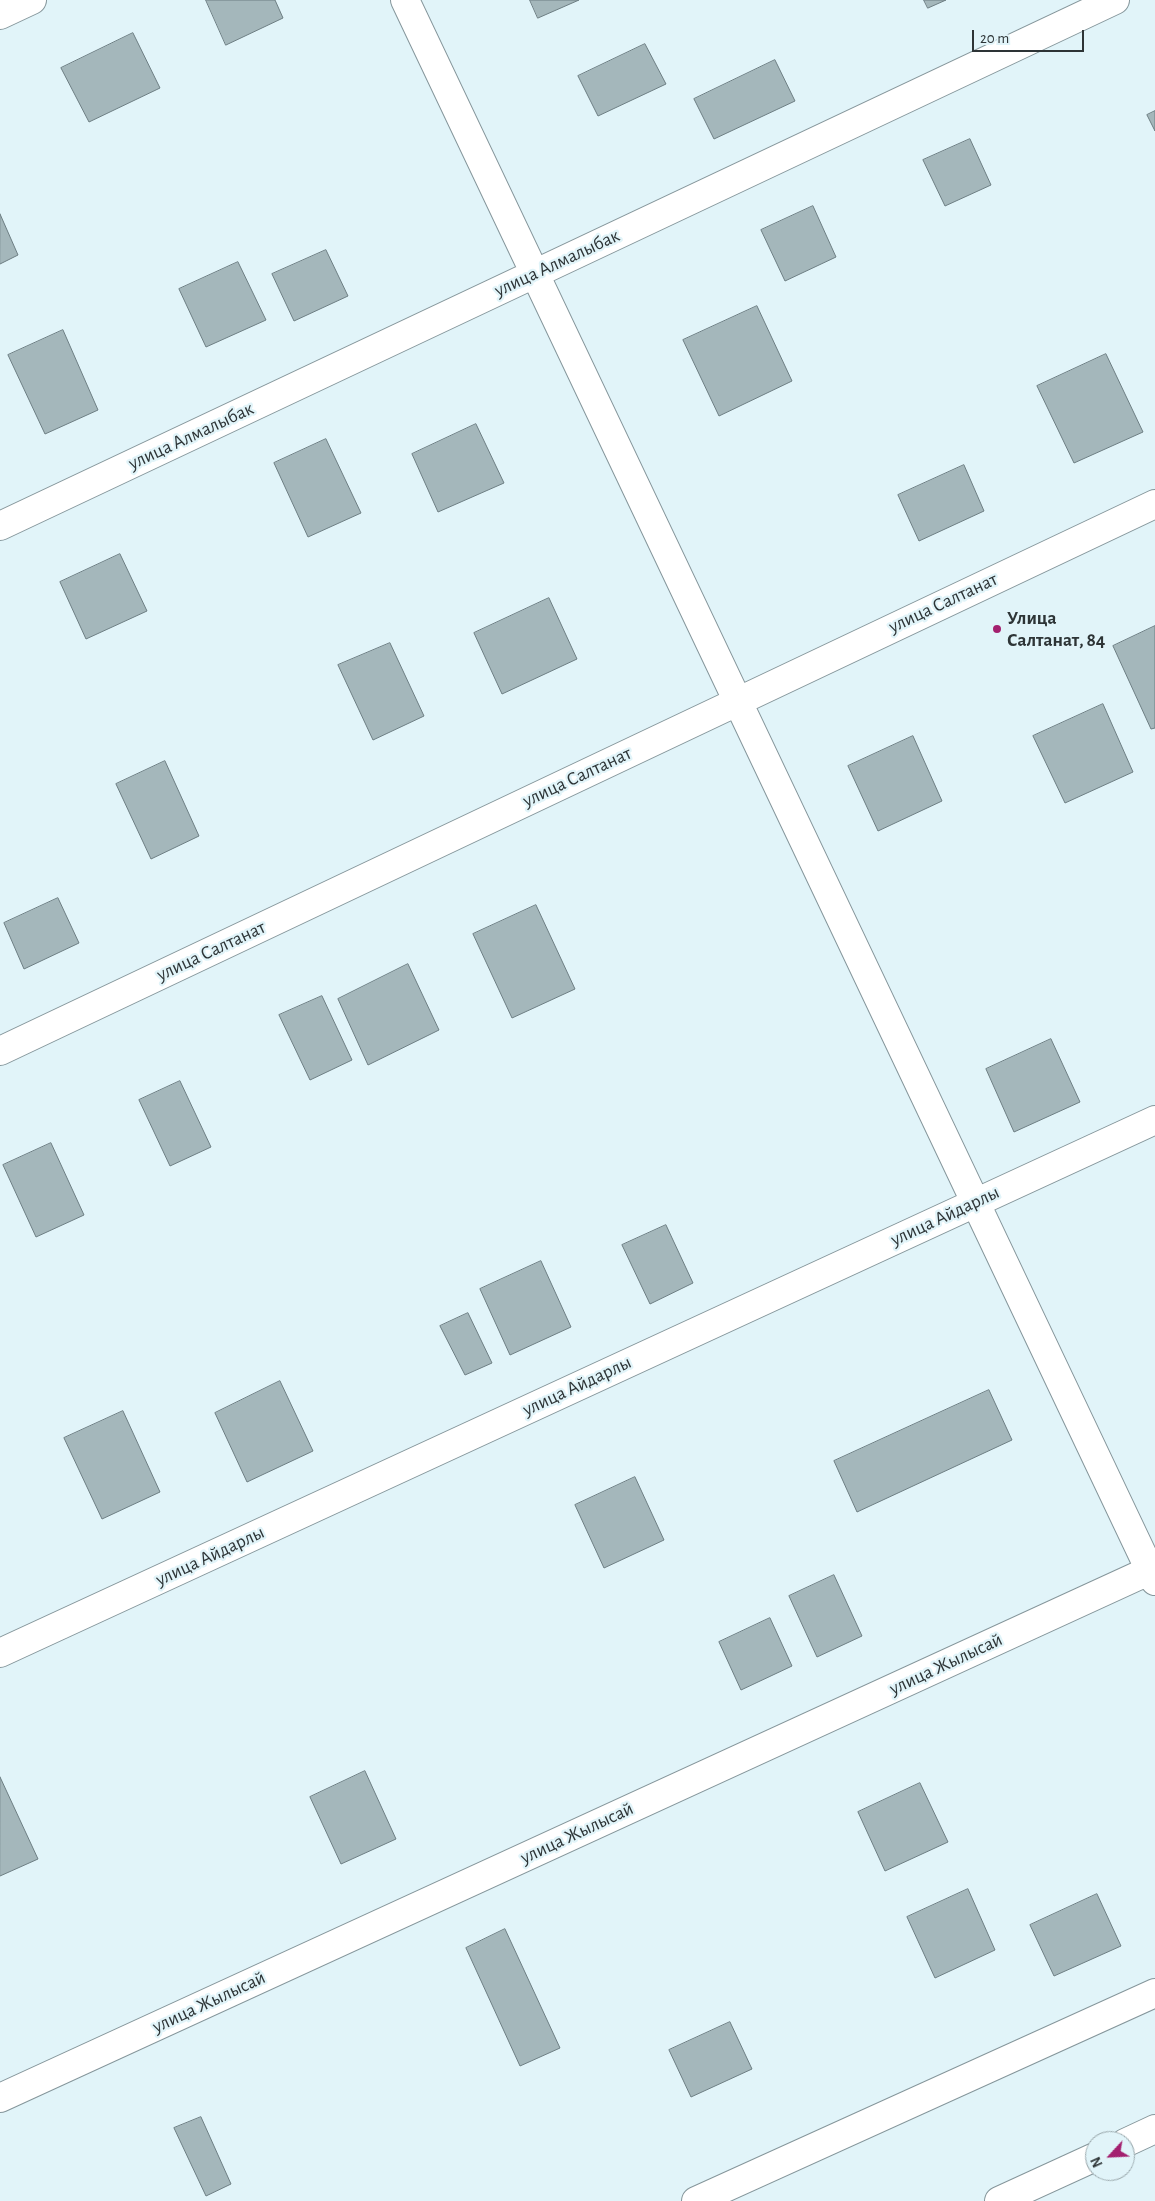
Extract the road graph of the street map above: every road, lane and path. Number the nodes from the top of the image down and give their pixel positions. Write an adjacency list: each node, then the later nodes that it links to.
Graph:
1 (32, 0): 4 (street)
2 (405, 0): 5 (street)
3 (1114, 0): 5 (street, улица Алмалыбак)
4 (0, 15)
5 (534, 274): 7 (street, улица Алмалыбак); 8 (street)
6 (1155, 504): 8 (street, улица Салтанат)
7 (0, 526)
8 (737, 701): 9 (street, улица Салтанат); 11 (street)
9 (0, 1051)
10 (1155, 1120): 11 (street, улица Айдарлы)
11 (976, 1202): 12 (street); 13 (street, улица Айдарлы)
12 (1153, 1573): 15 (street, улица Жылысай)
13 (0, 1653)
14 (1155, 1994): 19 (street)
15 (0, 2098)
16 (1155, 2129): 17 (street)
17 (1135, 2138)
18 (1085, 2162): 20 (street)
19 (696, 2201)
20 (999, 2201)

